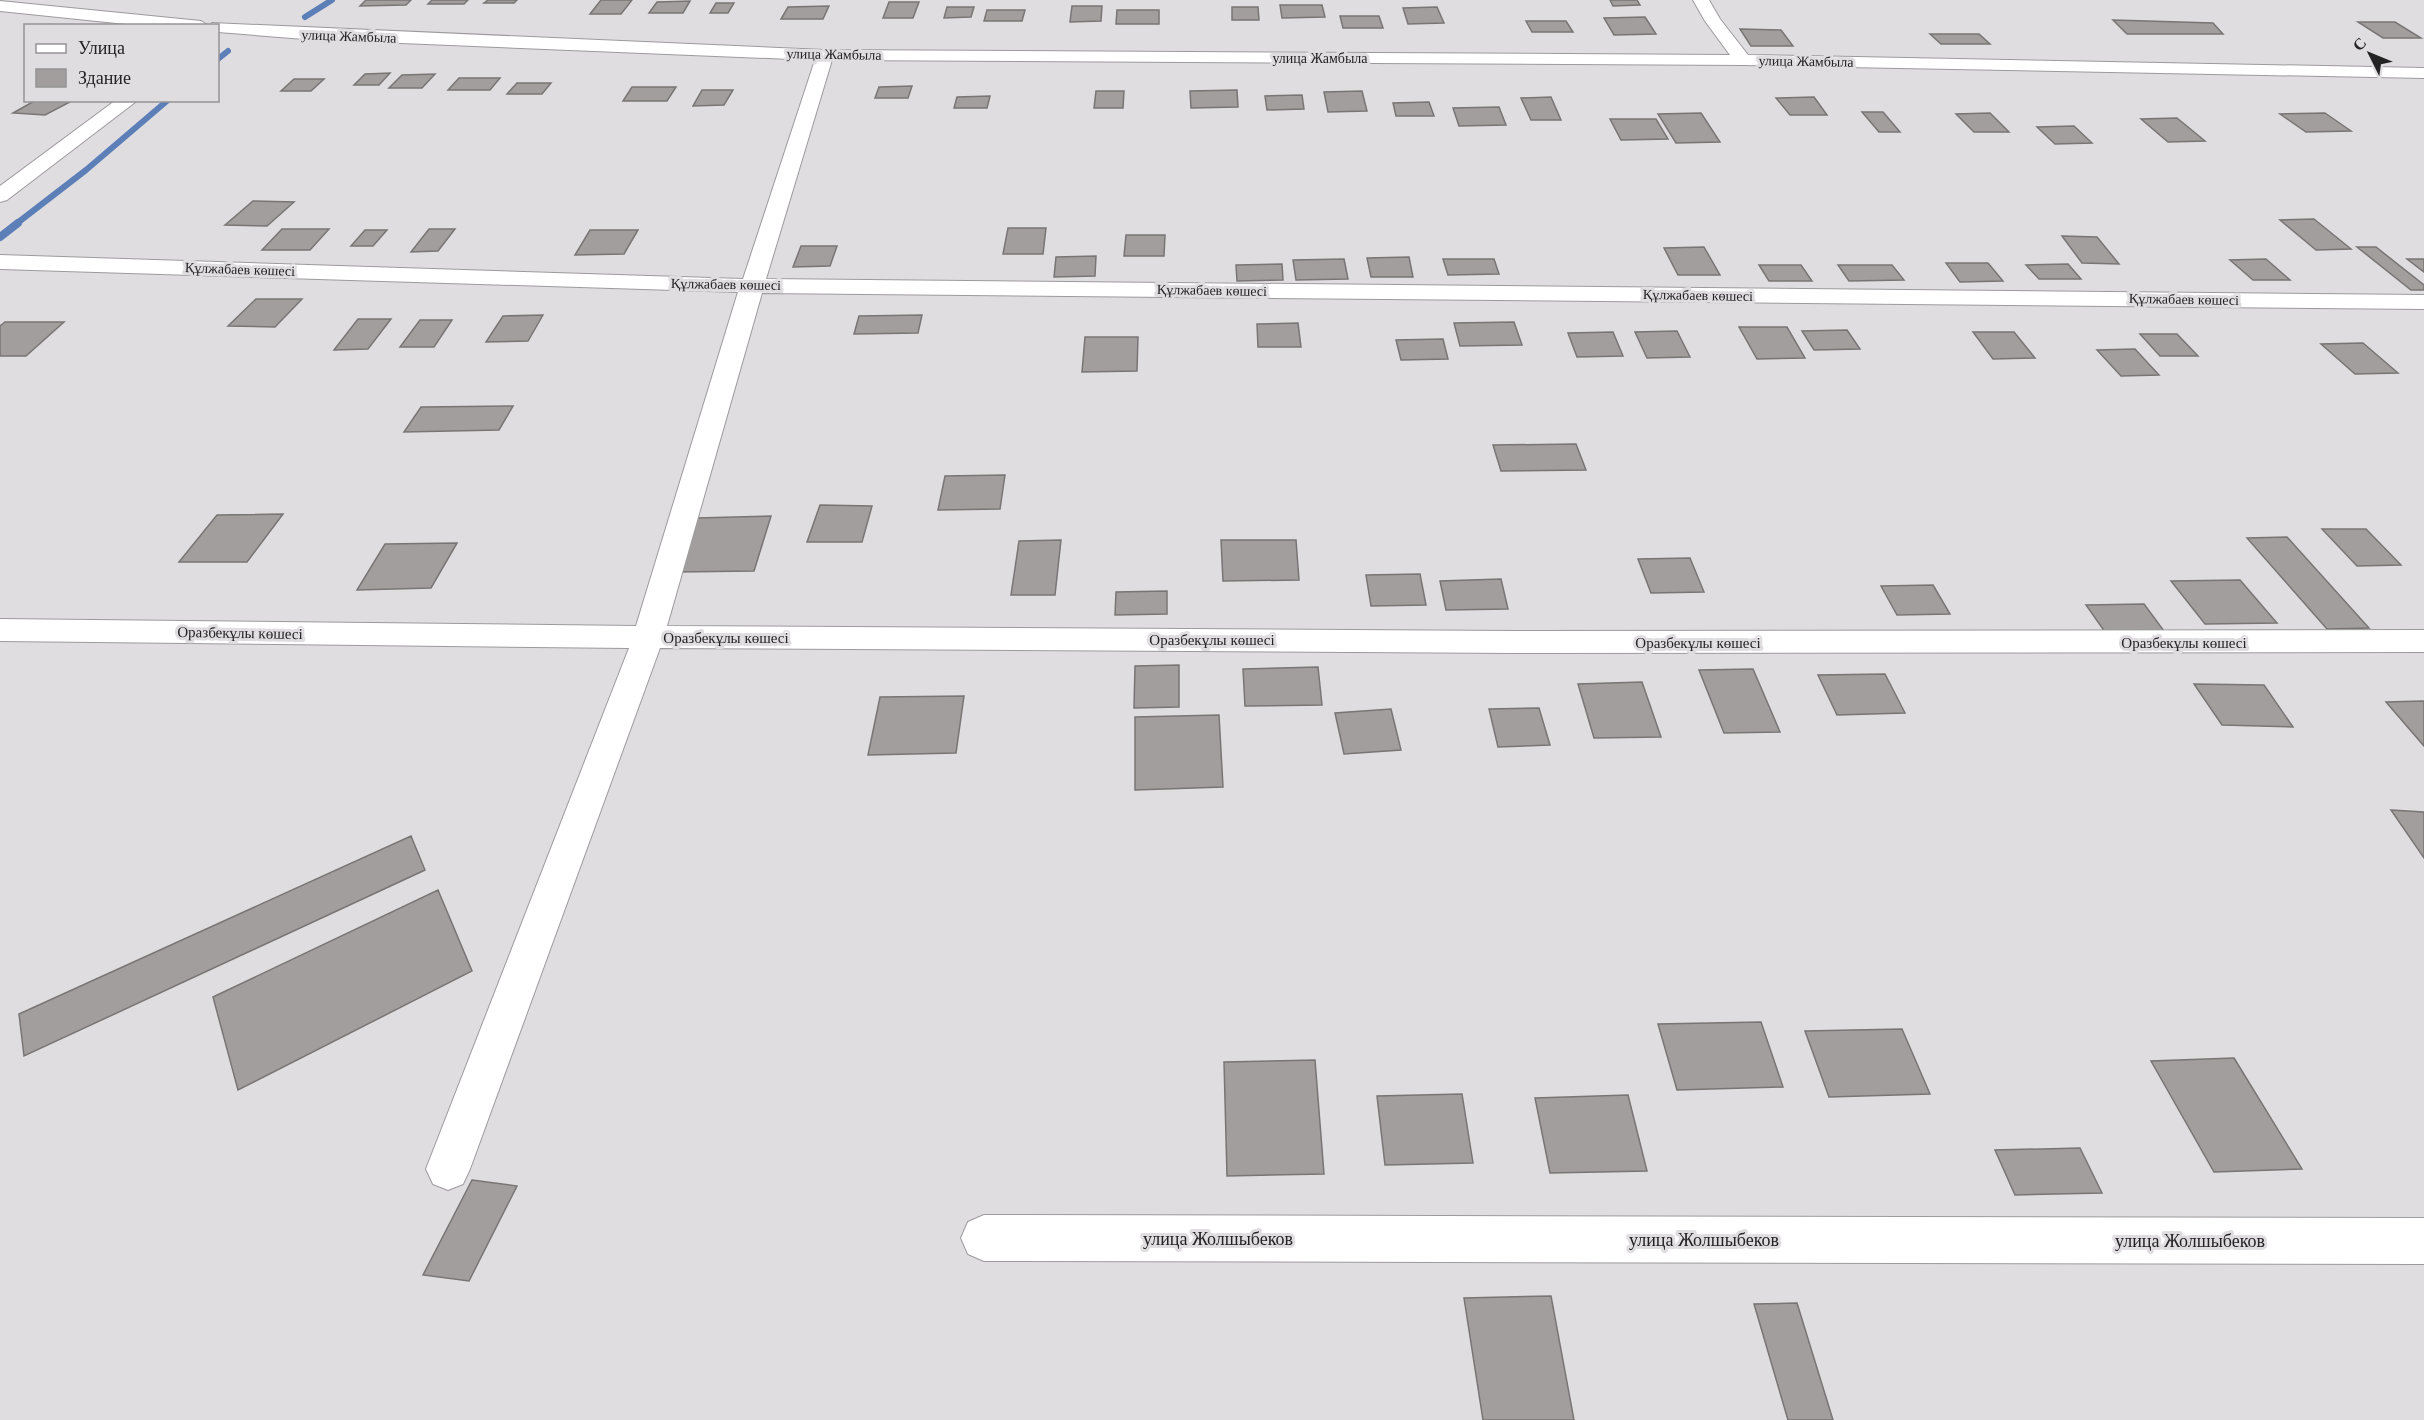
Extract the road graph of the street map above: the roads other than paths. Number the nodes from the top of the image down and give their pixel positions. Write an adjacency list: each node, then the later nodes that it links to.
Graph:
1 (1701, 0): 6 (street)
2 (0, 6): 3 (street)
3 (181, 24)
4 (226, 28): 5 (street, улица Жамбыла)
5 (825, 55): 6 (street, улица Жамбыла); 13 (street)
6 (1743, 60): 7 (street, улица Жамбыла)
7 (2389, 73): 8 (street, улица Жамбыла); 9 (street)
8 (2424, 73)
9 (2415, 91)
10 (126, 102): 11 (street)
11 (0, 196)
12 (0, 262): 13 (street, Құлжабаев көшесі)
13 (752, 286): 14 (street, Құлжабаев көшесі); 16 (street)
14 (2424, 302)
15 (0, 630): 16 (street, Оразбекұлы көшесі)
16 (648, 638): 17 (street, Оразбекұлы көшесі); 18 (street)
17 (2424, 641)
18 (448, 1169)
19 (984, 1238): 20 (street, улица Жолшыбеков)
20 (2424, 1241)

